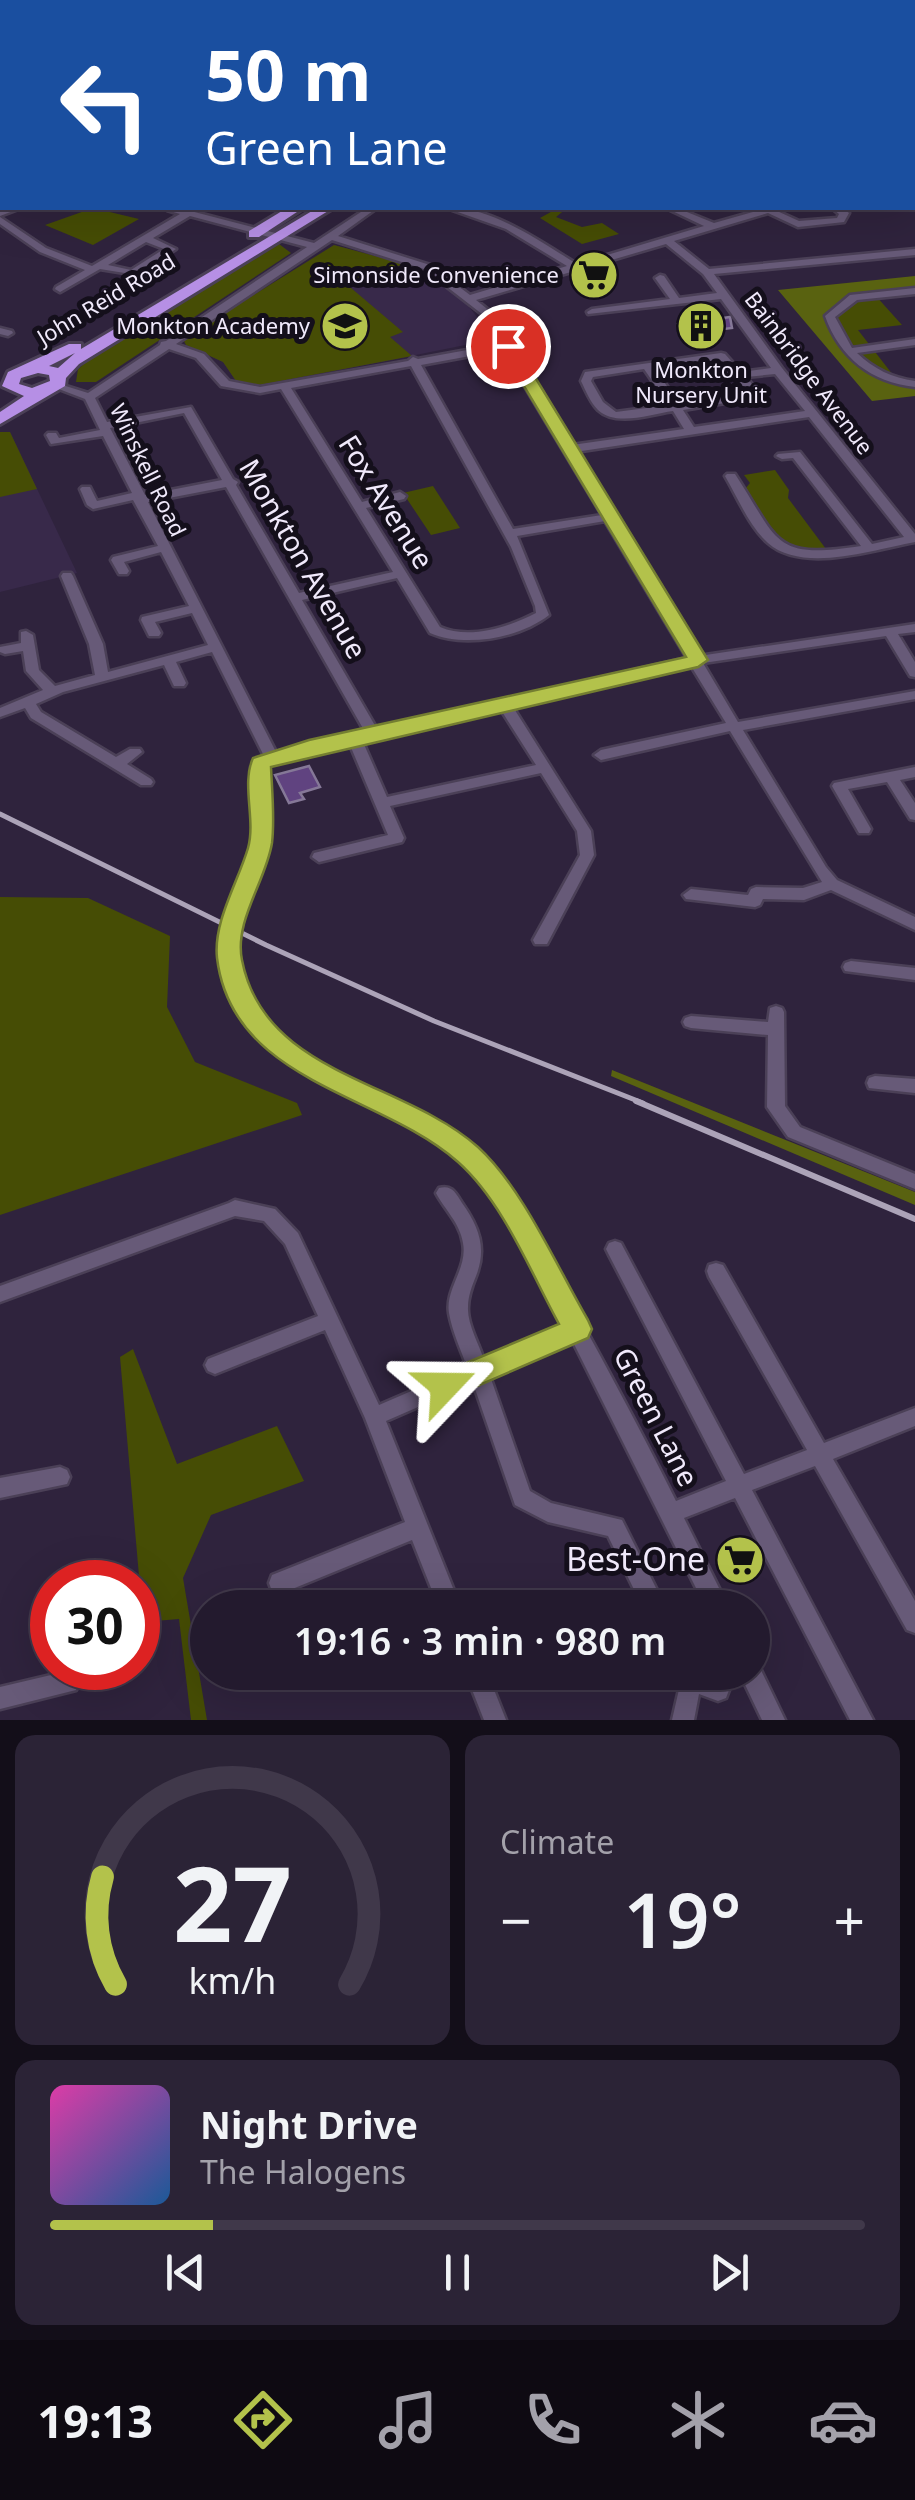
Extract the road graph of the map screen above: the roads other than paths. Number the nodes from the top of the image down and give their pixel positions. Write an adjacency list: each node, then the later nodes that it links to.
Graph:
1 (177, 210): 10 (street)
2 (293, 210): 13 (highway, John Reid Road)
3 (323, 210): 16 (highway, John Reid Road)
4 (370, 210): 14 (street, Winskell Road)
5 (460, 210): 20 (street)
6 (675, 210): 12 (street)
7 (763, 210): 12 (street)
8 (773, 210): 9 (street)
9 (840, 210)
10 (188, 213): 13 (street); 15 (street)
11 (0, 216): 21 (street)
12 (712, 226): 17 (street)
13 (256, 232): 16 (street); 38 (highway, John Reid Road)
14 (330, 236): 18 (street, Winskell Road); 27 (street)
15 (144, 238): 21 (street); 21 (street)
16 (276, 238): 18 (street); 40 (highway, John Reid Road)
17 (667, 240): 20 (street); 22 (street, Bainbridge Avenue)
18 (314, 246): 31 (street, Winskell Road)
19 (915, 252): 22 (street)
20 (575, 267): 27 (street)
21 (96, 268): 24 (street)
22 (707, 272): 26 (street, Bainbridge Avenue)
23 (660, 278): 28 (street)
24 (60, 289)
25 (914, 292): 33 (street)
26 (725, 296): 28 (street); 36 (street, Bainbridge Avenue)
27 (472, 298): 32 (street)
28 (676, 302): 29 (street)
29 (592, 312)
30 (915, 342): 33 (street)
31 (166, 344): 41 (street); 42 (street, Winskell Road)
32 (508, 346): 34 (street); 49 (street)
33 (851, 351): 39 (street)
34 (413, 360): 41 (street); 58 (street)
35 (647, 365): 37 (street); 43 (street); 43 (street)
36 (778, 370): 37 (street); 44 (street, Bainbridge Avenue)
37 (740, 375): 43 (street)
38 (10, 379): 40 (highway); 40 (highway)
39 (915, 384)
40 (52, 385): 42 (street); 45 (highway, John Reid Road)
41 (284, 385): 56 (street, Fox Avenue)
42 (89, 397): 46 (street, Winskell Road)
43 (676, 408): 47 (street)
44 (812, 414): 47 (street); 59 (street, Bainbridge Avenue)
45 (1, 418)
46 (105, 429): 48 (street); 52 (street, Monkton Avenue); 55 (street, Winskell Road)
47 (691, 431): 49 (street)
48 (52, 435)
49 (570, 449): 57 (street)
50 (782, 456): 60 (street)
51 (731, 476): 60 (street)
52 (232, 482): 55 (street); 65 (street, Monkton Avenue)
53 (86, 489): 55 (street)
54 (400, 496): 56 (street)
55 (138, 498): 61 (street, Winskell Road)
56 (358, 506): 63 (street, Fox Avenue)
57 (611, 518): 58 (street); 73 (street)
58 (510, 533): 63 (street, Fox Avenue)
59 (914, 539): 60 (street)
60 (868, 546)
61 (163, 548): 62 (street); 66 (street, Winskell Road)
62 (123, 572)
63 (400, 574): 65 (street)
64 (67, 576): 75 (street)
65 (297, 597): 83 (street, Monkton Avenue)
66 (194, 609): 69 (street); 70 (street, Winskell Road)
67 (915, 628): 68 (street)
68 (889, 630): 73 (street); 74 (street)
69 (154, 634)
70 (213, 648): 72 (street); 87 (street, Winskell Road)
71 (4, 650): 77 (street)
72 (168, 660): 75 (street); 76 (street)
73 (698, 660): 79 (street); 82 (street)
74 (915, 673)
75 (102, 678): 77 (street)
76 (179, 684)
77 (53, 692): 80 (street)
78 (915, 695): 82 (street)
79 (504, 703): 83 (street); 89 (street)
80 (29, 704): 81 (street); 88 (street)
81 (1, 713)
82 (734, 726): 86 (street); 97 (street)
83 (373, 734): 84 (street)
84 (354, 738): 87 (street); 93 (street)
85 (135, 752): 88 (street)
86 (601, 755)
87 (272, 758): 112 (street, Green Lane, bridge)
88 (116, 764): 92 (street)
89 (544, 768): 93 (street); 100 (street)
90 (915, 772): 91 (street)
91 (890, 776): 94 (street); 95 (street)
92 (146, 782)
93 (381, 803): 96 (street)
94 (915, 816)
95 (864, 829)
96 (318, 857)
97 (832, 884): 98 (street); 99 (street)
98 (691, 895)
99 (915, 924)
100 (541, 940)
101 (851, 967): 102 (street)
102 (915, 974)
103 (692, 1022): 106 (street)
104 (874, 1083): 105 (street)
105 (915, 1086)
106 (915, 1182)
107 (446, 1193): 114 (street)
108 (615, 1249): 119 (street)
109 (716, 1271): 117 (street)
110 (0, 1294): 111 (street)
111 (329, 1320): 113 (street); 115 (street)
112 (578, 1329): 114 (street); 121 (street, Green Lane)
113 (215, 1365)
114 (481, 1370): 115 (street); 125 (street)
115 (374, 1417): 122 (street)
116 (915, 1417): 117 (street)
117 (819, 1454): 119 (street); 127 (street)
118 (60, 1477): 120 (street)
119 (742, 1484): 121 (street); 136 (street)
120 (0, 1488)
121 (670, 1513): 126 (street, Green Lane)
122 (418, 1527): 123 (street); 124 (street)
123 (280, 1583)
124 (443, 1590)
125 (646, 1590)
126 (709, 1590)
127 (915, 1622)
128 (34, 1690): 132 (street)
129 (483, 1690): 133 (street)
130 (687, 1690): 134 (street)
131 (759, 1690): 135 (street)
132 (0, 1698)
133 (495, 1720)
134 (683, 1720)
135 (774, 1720)
136 (862, 1720)

